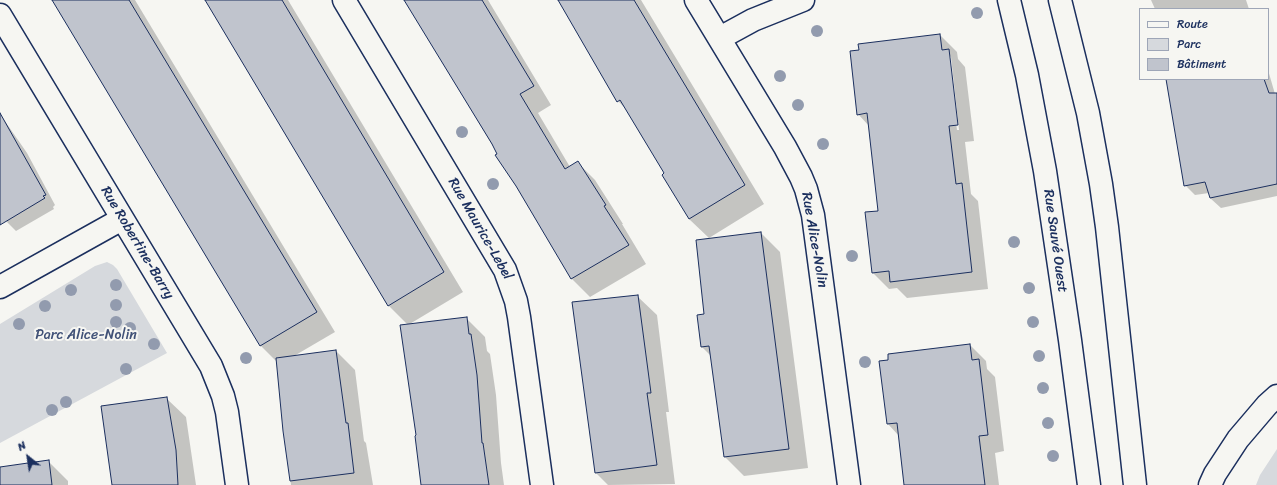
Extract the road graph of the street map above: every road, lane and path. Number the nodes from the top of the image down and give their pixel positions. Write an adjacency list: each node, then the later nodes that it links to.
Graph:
1 (344, 0): 12 (main road, Rue Maurice-Lebel)
2 (696, 0): 7 (main road, Rue Alice-Nolin)
3 (803, 0): 7 (main road)
4 (1009, 0): 14 (main road, Rue Sauvé Ouest)
5 (1060, 0): 15 (main road)
6 (0, 15): 8 (main road, Rue Robertine-Barry)
7 (720, 38): 13 (main road, Rue Alice-Nolin)
8 (122, 219): 9 (main road); 11 (main road, Rue Robertine-Barry)
9 (0, 287)
10 (1277, 396): 16 (main road)
11 (237, 485)
12 (542, 485)
13 (849, 485)
14 (1089, 485)
15 (1135, 485)
16 (1210, 485)

